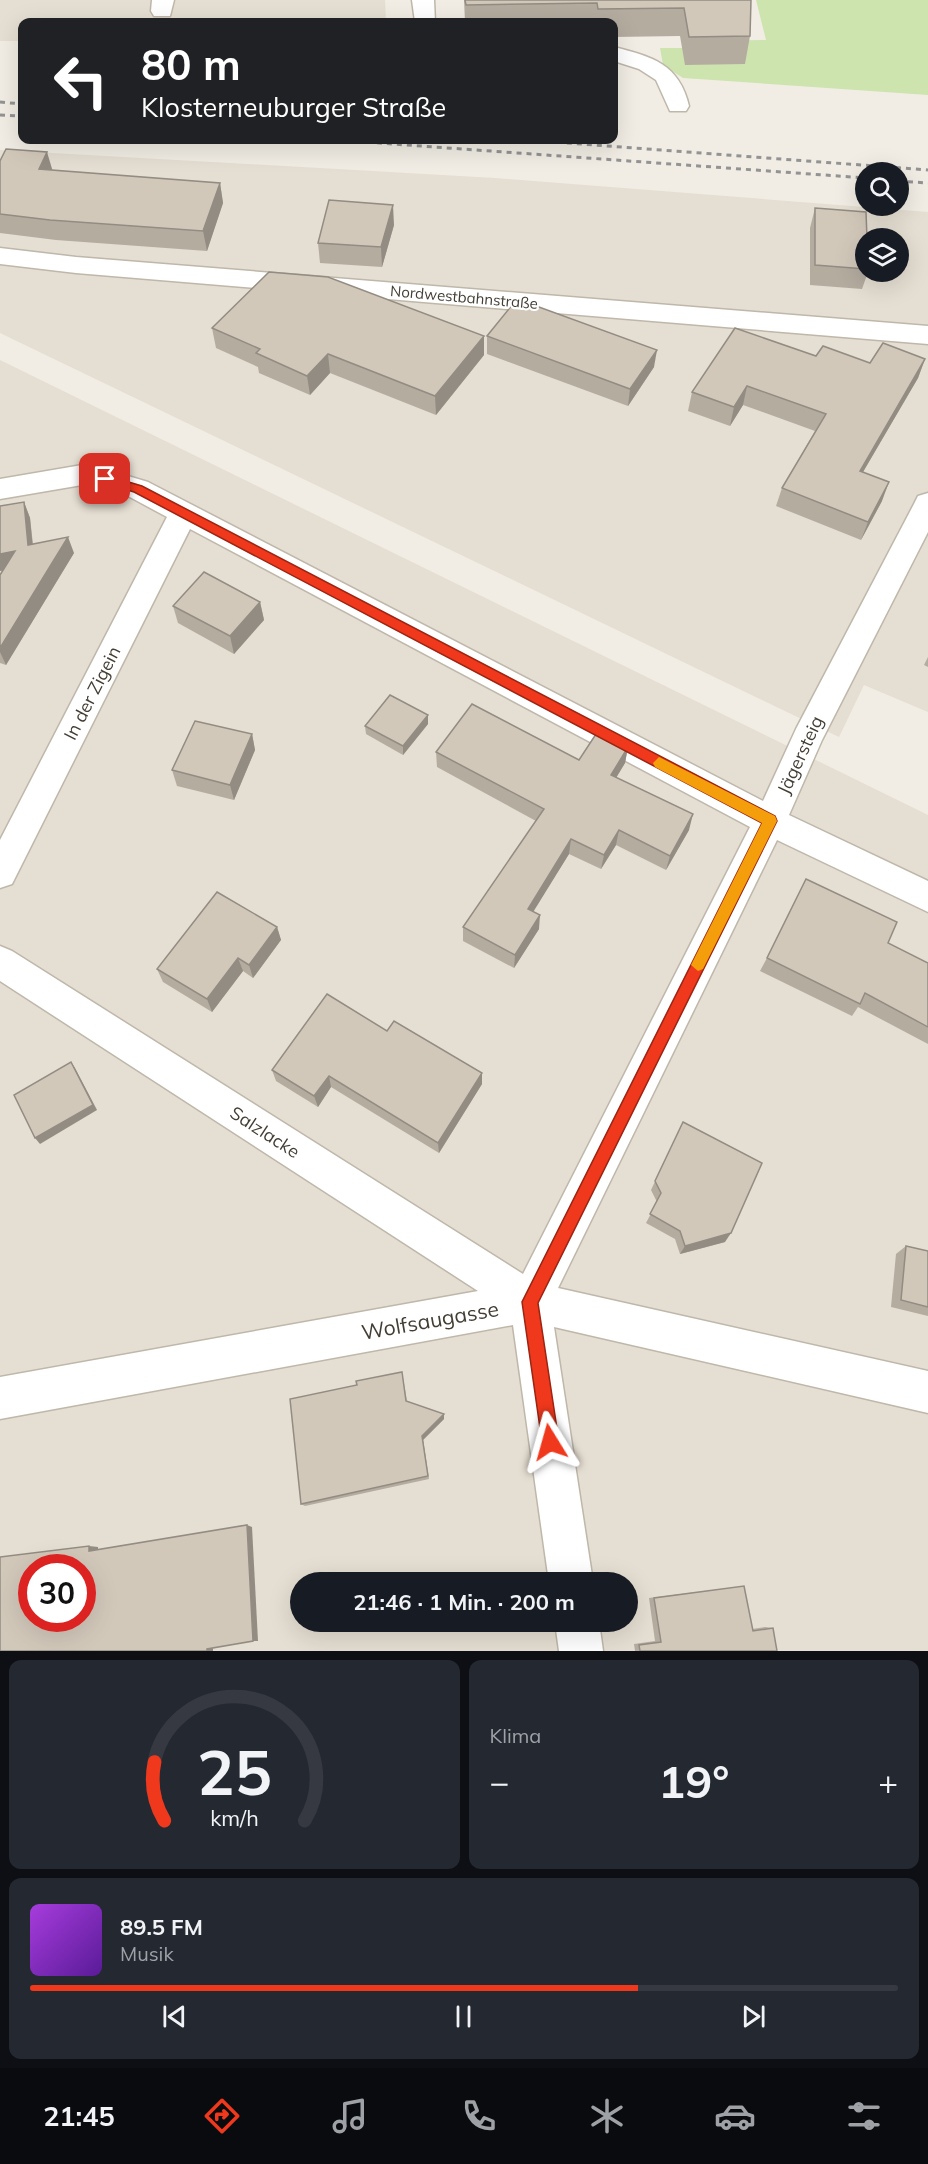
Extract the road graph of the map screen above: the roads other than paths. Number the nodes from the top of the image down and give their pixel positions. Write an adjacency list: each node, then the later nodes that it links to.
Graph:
1 (423, 0): 2 (street)
2 (425, 18)
3 (618, 55): 4 (street)
4 (678, 106)
5 (0, 256): 6 (street, Nordwestbahnstraße)
6 (928, 334)
7 (0, 489): 9 (street)
8 (928, 504): 10 (street, Jägersteig)
9 (184, 513): 10 (street); 11 (street, In der Zigein)
10 (770, 821): 12 (street); 14 (street, Jägersteig)
11 (0, 873)
12 (928, 897)
13 (0, 962): 14 (street, Salzlacke)
14 (530, 1302): 15 (street, Wolfsaugasse); 16 (street, Wolfsaugasse); 17 (street)
15 (928, 1392)
16 (0, 1398)
17 (570, 1572)
18 (578, 1632): 19 (street)
19 (581, 1651)

